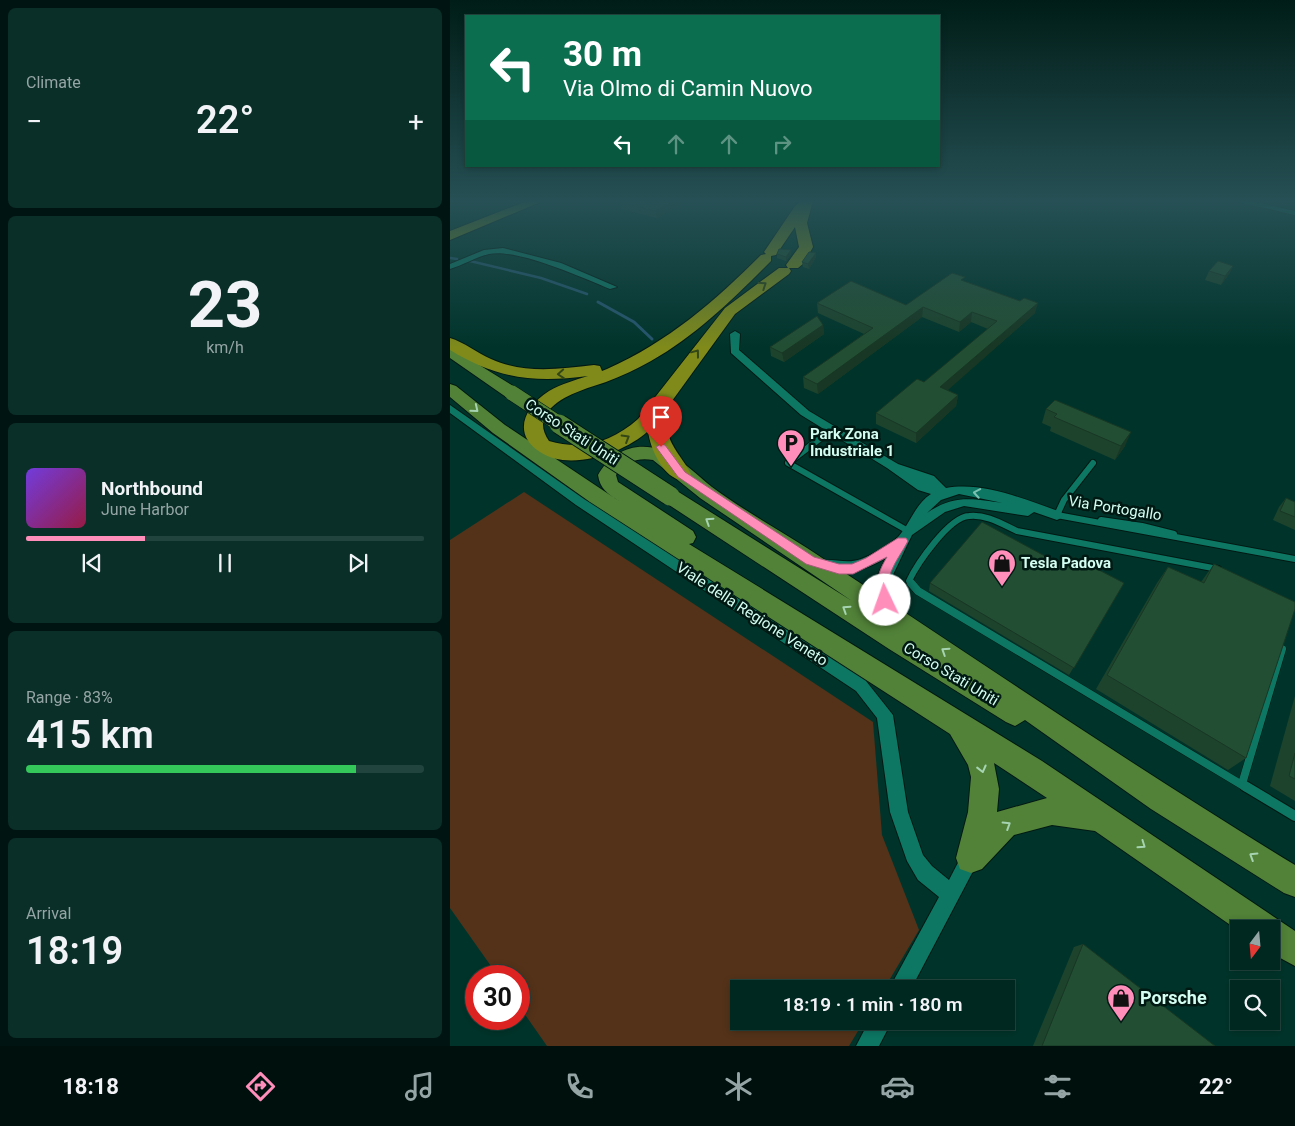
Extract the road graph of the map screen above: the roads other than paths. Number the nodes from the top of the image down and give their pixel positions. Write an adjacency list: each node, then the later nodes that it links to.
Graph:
1 (773, 250): 5 (highway)
2 (804, 250): 10 (highway, one-way to 2)
3 (450, 267): 4 (street)
4 (613, 287)
5 (702, 318): 7 (highway, one-way to 7); 14 (highway)
6 (735, 334): 13 (street, Via Portogallo)
7 (450, 343)
8 (450, 351): 30 (main road, Corso Stati Uniti, one-way to 8, bridge)
9 (450, 374): 14 (main road)
10 (674, 382): 14 (highway, one-way to 10); 16 (highway)
11 (450, 390): 27 (main road, one-way to 27)
12 (450, 408): 35 (street, Viale della Regione Veneto)
13 (831, 430): 17 (street, Via Portogallo); 20 (lane)
14 (543, 445): 21 (main road)
15 (1093, 462): 19 (lane)
16 (682, 474): 21 (main road); 23 (main road)
17 (943, 492): 18 (street); 19 (street, Via Portogallo, one-way to 17); 20 (street)
18 (951, 504): 19 (street, Via Portogallo); 20 (street)
19 (1057, 515): 22 (lane, Via Portogallo)
20 (906, 536): 23 (street); 25 (street)
21 (686, 538): 28 (main road)
22 (1295, 559)
23 (810, 561): 25 (main road)
24 (1230, 573): 29 (lane)
25 (906, 625): 30 (main road, one-way to 25)
26 (1283, 644): 29 (lane)
27 (959, 727): 28 (main road); 33 (main road, one-way to 33)
28 (1032, 771): 32 (main road)
29 (1242, 784): 31 (lane)
30 (1172, 806): 34 (main road, Corso Stati Uniti, one-way to 30)
31 (1295, 816)
32 (1102, 818): 33 (main road, one-way to 32); 36 (main road, one-way to 36)
33 (971, 858): 35 (street)
34 (1295, 882)
35 (951, 894): 39 (street)
36 (1251, 920)
37 (1280, 940): 38 (main road)
38 (1295, 950)
39 (904, 980)
40 (876, 1030): 41 (street)
41 (867, 1046)

